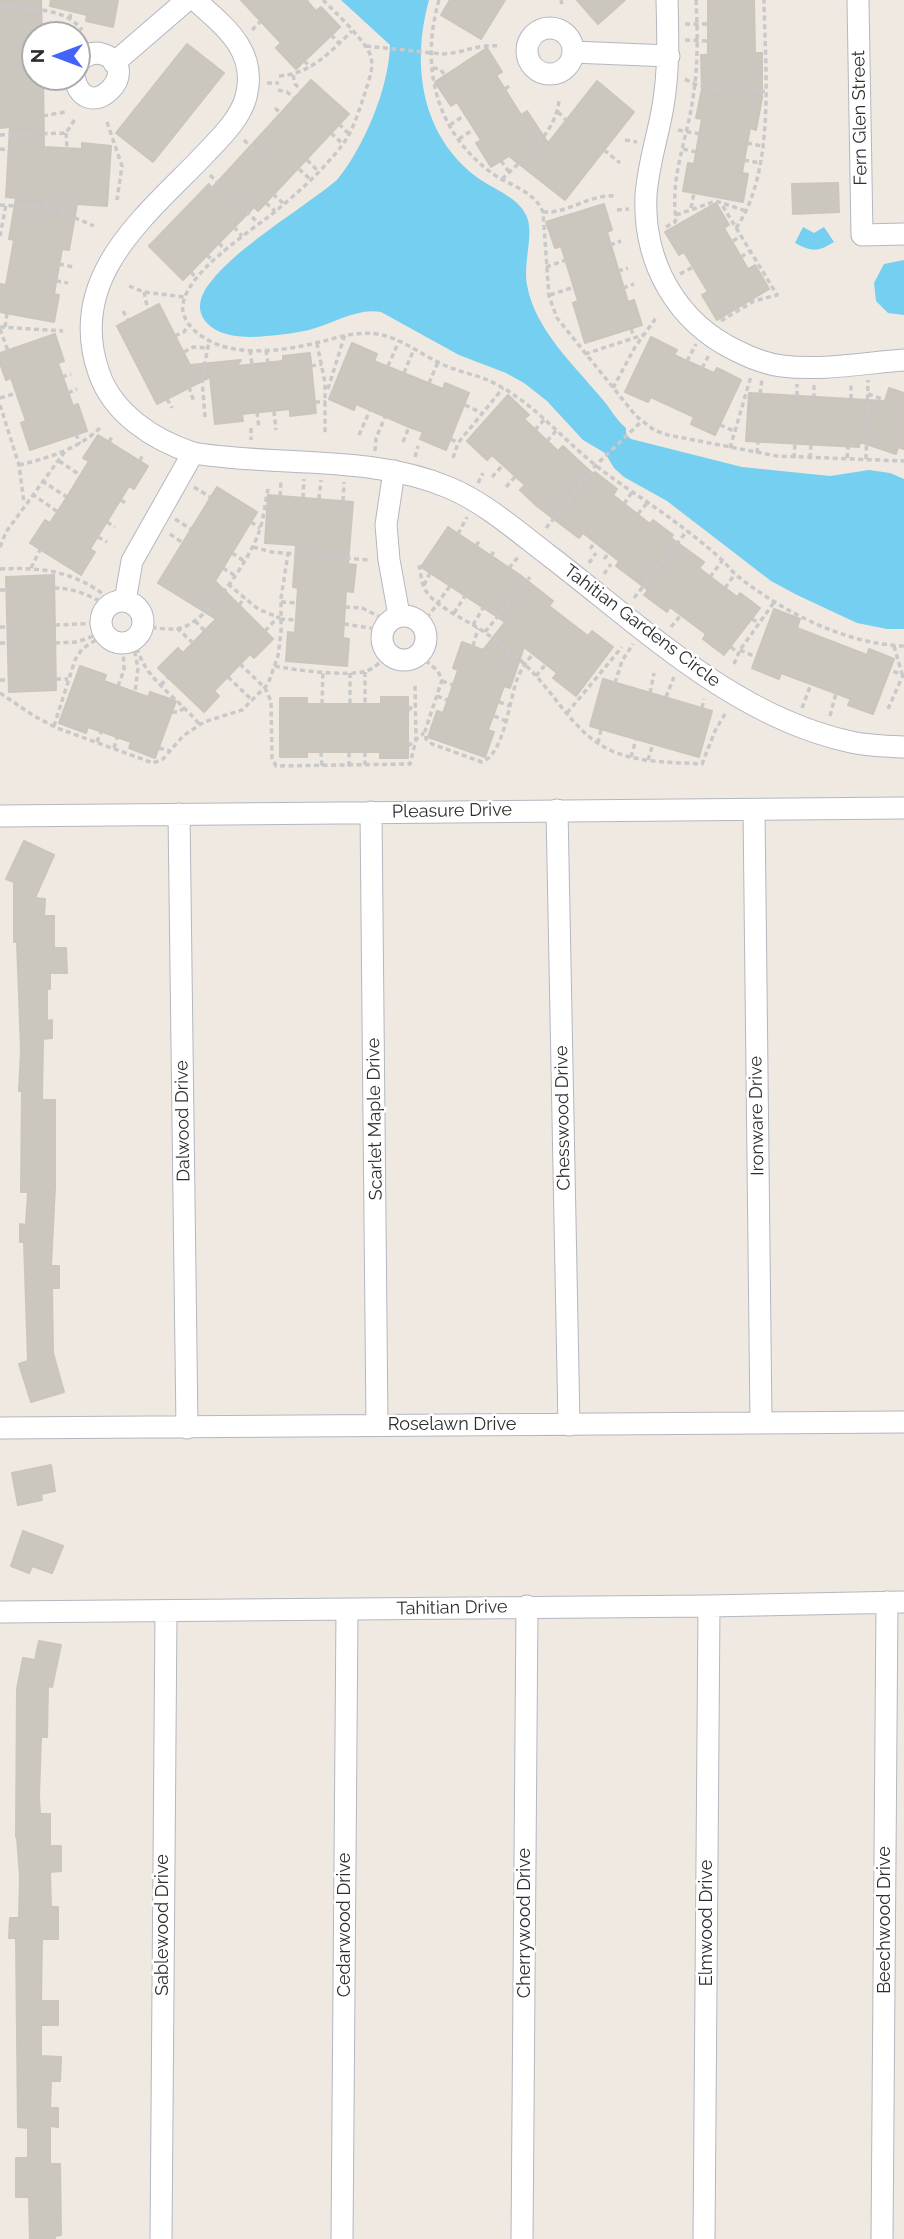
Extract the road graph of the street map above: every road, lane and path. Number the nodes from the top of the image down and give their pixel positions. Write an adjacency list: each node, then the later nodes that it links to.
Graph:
1 (187, 0): 23 (street)
2 (195, 0): 233 (street, Tahitian Gardens Circle)
3 (323, 0): 14 (path)
4 (439, 0): 21 (path)
5 (667, 0): 24 (street)
6 (696, 0): 33 (path)
7 (764, 0): 40 (path)
8 (858, 0): 115 (street, Fern Glen Street)
9 (0, 7): 11 (path)
10 (71, 11): 11 (path)
11 (70, 19)
12 (261, 22): 13 (path)
13 (251, 31)
14 (352, 31): 16 (path); 17 (path)
15 (331, 35): 16 (path)
16 (339, 43): 25 (path)
17 (364, 46): 21 (path); 58 (path)
18 (501, 46): 21 (path)
19 (573, 52): 24 (street)
20 (91, 54): 23 (street)
21 (431, 54): 26 (path)
22 (304, 61): 25 (path)
23 (114, 63): 38 (street)
24 (668, 65): 33 (path); 171 (street)
25 (311, 67): 27 (path)
26 (432, 68): 28 (path); 54 (path)
27 (293, 75): 29 (path); 37 (path)
28 (445, 75)
29 (279, 76)
30 (714, 82): 39 (path)
31 (750, 82): 35 (path)
32 (512, 84): 34 (path)
33 (695, 84): 39 (path); 67 (path)
34 (505, 89)
35 (751, 89): 39 (path); 40 (path); 42 (path)
36 (278, 90): 41 (path)
37 (301, 90)
38 (82, 91)
39 (714, 91)
40 (766, 92): 64 (path)
41 (295, 98)
42 (751, 100)
43 (559, 101): 46 (path)
44 (275, 108): 50 (path)
45 (65, 112): 48 (path)
46 (558, 112): 51 (path); 72 (path)
47 (465, 115): 54 (path)
48 (43, 116)
49 (75, 119): 56 (path)
50 (288, 120)
51 (566, 120)
52 (107, 122): 91 (path)
53 (339, 124): 58 (path)
54 (449, 126): 61 (path)
55 (474, 129): 61 (path)
56 (66, 133): 59 (path); 65 (path)
57 (331, 133): 63 (path)
58 (349, 134): 63 (path)
59 (0, 135)
60 (240, 137): 71 (path)
61 (459, 139): 84 (path)
62 (747, 143): 64 (path)
63 (343, 144): 80 (path)
64 (762, 146): 78 (path)
65 (67, 148)
66 (0, 149): 68 (path)
67 (684, 149): 70 (path); 107 (path)
68 (9, 150)
69 (604, 150): 77 (path)
70 (696, 152)
71 (258, 154)
72 (526, 156): 76 (path); 82 (path)
73 (307, 160): 80 (path)
74 (744, 160): 78 (path)
75 (501, 161): 82 (path)
76 (533, 162)
77 (620, 163)
78 (760, 163): 102 (path)
79 (299, 169): 83 (path)
80 (318, 171): 83 (path)
81 (206, 172): 110 (path)
82 (509, 173): 84 (path)
83 (310, 179): 94 (path)
84 (502, 179): 104 (path)
85 (694, 193): 100 (path)
86 (47, 194): 99 (path)
87 (274, 194): 94 (path)
88 (65, 195): 103 (path)
89 (617, 196): 105 (path)
90 (730, 200): 98 (path)
91 (117, 201)
92 (266, 203): 101 (path)
93 (721, 203): 98 (path); 100 (path); 113 (path)
94 (284, 204): 101 (path)
95 (0, 205): 96 (path)
96 (6, 205): 97 (path); 116 (path)
97 (27, 205): 99 (path); 106 (path)
98 (730, 206): 102 (path)
99 (46, 207): 103 (path)
100 (691, 209): 107 (path)
101 (275, 211): 110 (path)
102 (746, 211): 113 (path)
103 (64, 212): 109 (path); 111 (path)
104 (543, 212): 105 (path); 131 (path)
105 (555, 212): 108 (path)
106 (26, 213)
107 (676, 215): 114 (path)
108 (557, 219)
109 (63, 220)
110 (258, 223): 117 (path)
111 (94, 226)
112 (234, 227): 117 (path)
113 (736, 228): 118 (path)
114 (661, 231)
115 (904, 234)
116 (0, 236)
117 (243, 236): 123 (path)
118 (741, 236): 120 (path); 124 (path)
119 (621, 241): 122 (path)
120 (733, 242)
121 (219, 243): 123 (path)
122 (610, 245)
123 (226, 251): 128 (path)
124 (750, 251): 126 (path); 150 (path)
125 (207, 255): 128 (path)
126 (741, 257)
127 (566, 260): 131 (path)
128 (214, 262): 135 (path)
129 (59, 264): 130 (path)
130 (73, 267)
131 (546, 267): 143 (path)
132 (628, 268): 133 (path)
133 (618, 271)
134 (191, 272): 135 (path)
135 (197, 278): 144 (path)
136 (56, 281): 137 (path)
137 (68, 283)
138 (634, 284): 141 (path)
139 (129, 286): 142 (path)
140 (574, 287): 143 (path)
141 (623, 288)
142 (144, 292): 144 (path); 145 (path)
143 (549, 296): 170 (path)
144 (184, 297): 151 (path)
145 (148, 310)
146 (123, 311): 149 (path)
147 (7, 313): 152 (path)
148 (656, 318): 157 (path)
149 (128, 320)
150 (715, 321)
151 (189, 324): 158 (path); 161 (path)
152 (2, 328): 154 (path); 168 (path)
153 (632, 329): 159 (path)
154 (40, 330): 155 (path); 160 (path)
155 (63, 331)
156 (345, 334): 162 (path); 163 (path); 190 (path)
157 (645, 334): 159 (path); 186 (path)
158 (175, 336)
159 (635, 337): 170 (path)
160 (42, 339)
161 (208, 341): 164 (path); 166 (path)
162 (399, 341): 165 (path); 177 (path)
163 (317, 343): 167 (path); 174 (path)
164 (207, 348): 169 (path); 205 (path)
165 (414, 349): 172 (path); 179 (path)
166 (250, 350): 167 (path); 175 (path)
167 (266, 350): 173 (path)
168 (8, 351)
169 (184, 352)
170 (585, 354): 186 (path)
171 (904, 360)
172 (438, 362): 183 (path); 185 (path)
173 (268, 363)
174 (322, 364): 176 (path); 190 (path)
175 (252, 365)
176 (311, 366)
177 (388, 366)
178 (753, 371): 216 (path)
179 (404, 373)
180 (71, 374): 181 (path)
181 (62, 377)
182 (868, 377): 191 (path)
183 (429, 383)
184 (189, 387): 195 (path)
185 (503, 388): 204 (path); 207 (path)
186 (613, 388): 208 (path)
187 (77, 389): 189 (path)
188 (17, 393): 192 (path)
189 (68, 393)
190 (326, 394): 197 (path)
191 (868, 394): 194 (path); 239 (path)
192 (0, 398)
193 (167, 399): 200 (path)
194 (885, 401)
195 (194, 402)
196 (315, 402): 197 (path)
197 (326, 402): 217 (path)
198 (0, 405): 242 (path)
199 (465, 405): 204 (path)
200 (172, 408)
201 (370, 410): 220 (path)
202 (274, 411): 214 (path)
203 (257, 412): 212 (path)
204 (482, 413): 226 (path)
205 (205, 417)
206 (385, 417): 245 (path)
207 (544, 420): 213 (path); 215 (path)
208 (642, 421): 231 (path); 244 (path)
209 (720, 425): 216 (path)
210 (101, 427): 227 (path)
211 (409, 427): 224 (path)
212 (259, 429)
213 (535, 429)
214 (276, 430)
215 (556, 431): 222 (path); 244 (path)
216 (734, 431): 231 (path)
217 (325, 433)
218 (76, 434): 227 (path)
219 (113, 435): 223 (path)
220 (359, 435)
221 (450, 439): 226 (path)
222 (547, 441)
223 (109, 442)
224 (403, 442)
225 (758, 442): 234 (path)
226 (458, 443): 235 (path)
227 (80, 444): 232 (path)
228 (795, 444): 236 (path)
229 (811, 444): 237 (path)
230 (848, 447): 238 (path)
231 (730, 448): 234 (path)
232 (66, 450): 240 (path); 242 (path)
233 (193, 453): 245 (street, Tahitian Gardens Circle); 344 (street)
234 (757, 453): 236 (path)
235 (453, 458)
236 (794, 458): 237 (path)
237 (810, 458): 238 (path)
238 (847, 458): 239 (path)
239 (866, 458): 241 (path)
240 (58, 460): 247 (path); 250 (path)
241 (904, 461)
242 (19, 465): 261 (path)
243 (503, 465): 248 (path)
244 (596, 465): 251 (path); 254 (path)
245 (384, 470): 276 (street, Tahitian Gardens Circle); 295 (street)
246 (574, 474): 251 (path)
247 (80, 475)
248 (492, 477)
249 (515, 477): 252 (path)
250 (42, 481): 255 (path); 256 (path)
251 (582, 481): 263 (path)
252 (506, 487)
253 (268, 489): 269 (path)
254 (632, 492): 259 (path); 260 (path)
255 (32, 494): 261 (path); 264 (path)
256 (67, 498)
257 (121, 500): 262 (path)
258 (550, 501): 263 (path)
259 (647, 502): 265 (path); 270 (path)
260 (624, 504)
261 (24, 505): 280 (path)
262 (128, 505)
263 (559, 510): 276 (path)
264 (58, 512)
265 (638, 514)
266 (107, 522): 268 (path)
267 (251, 522): 269 (path)
268 (115, 527)
269 (260, 528): 281 (path)
270 (687, 531): 287 (path); 297 (path)
271 (98, 537): 273 (path)
272 (480, 540): 279 (path)
273 (107, 542)
274 (595, 542): 283 (path)
275 (276, 544): 286 (path)
276 (534, 544): 351 (street, Tahitian Gardens Circle)
277 (298, 545): 291 (path)
278 (666, 545): 287 (path)
279 (476, 546)
280 (0, 547)
281 (253, 547): 286 (path); 296 (path)
282 (316, 547): 293 (path)
283 (590, 549)
284 (40, 550): 299 (path)
285 (494, 551): 292 (path)
286 (275, 552): 290 (path)
287 (672, 552): 308 (path)
288 (232, 553): 296 (path)
289 (609, 553): 294 (path)
290 (288, 554): 291 (path); 324 (path)
291 (298, 554): 293 (path)
292 (491, 555)
293 (315, 556): 295 (path)
294 (604, 559)
295 (389, 560): 339 (street)
296 (244, 561): 305 (path)
297 (722, 561): 304 (path); 307 (path)
298 (419, 565): 311 (path)
299 (30, 568): 301 (path); 344 (path)
300 (223, 568): 305 (path)
301 (0, 569)
302 (430, 573): 311 (path)
303 (644, 574): 308 (path)
304 (735, 574): 314 (path); 323 (path)
305 (234, 575): 309 (path)
306 (530, 577): 317 (path)
307 (710, 577)
308 (649, 579): 310 (path); 322 (path)
309 (228, 584): 320 (path); 327 (path)
310 (653, 584)
311 (424, 585): 326 (path)
312 (450, 586): 326 (path)
313 (54, 588): 344 (path)
314 (725, 588)
315 (0, 590): 316 (path)
316 (6, 590)
317 (519, 590): 318 (path); 334 (path)
318 (525, 594)
319 (465, 596): 331 (path)
320 (245, 598): 328 (path); 333 (path)
321 (204, 599): 327 (path)
322 (632, 601)
323 (775, 601): 338 (path); 361 (path)
324 (281, 602): 325 (path); 333 (path)
325 (297, 603)
326 (440, 604): 331 (path); 345 (path)
327 (213, 605): 337 (path)
328 (239, 605)
329 (345, 607): 339 (path)
330 (483, 608): 346 (path)
331 (454, 613): 346 (path)
332 (681, 615): 352 (path)
333 (279, 618): 336 (path); 354 (path); 379 (path)
334 (496, 619): 342 (path); 355 (path)
335 (752, 619): 338 (path)
336 (296, 620)
337 (195, 621): 349 (path); 353 (path)
338 (761, 621): 340 (path); 366 (path)
339 (390, 622): 341 (path); 345 (street); 368 (street)
340 (769, 623)
341 (344, 624)
342 (503, 624)
343 (55, 625): 344 (path)
344 (119, 625): 349 (path); 358 (path); 393 (path); 399 (path); 401 (path); 406 (path)
345 (422, 625): 369 (street)
346 (473, 625): 350 (path)
347 (0, 627): 348 (path)
348 (7, 627)
349 (177, 628): 359 (path)
350 (478, 628): 355 (path); 360 (path)
351 (643, 628): 397 (path); 408 (street, Tahitian Gardens Circle)
352 (669, 629)
353 (205, 631)
354 (265, 631)
355 (485, 632): 365 (path)
356 (0, 643): 357 (path)
357 (7, 643)
358 (55, 643)
359 (193, 643)
360 (473, 646)
361 (894, 646): 362 (path); 389 (path)
362 (904, 646)
363 (622, 647): 374 (path)
364 (731, 647): 366 (path)
365 (509, 651): 372 (path); 378 (path)
366 (739, 652): 370 (path); 377 (path)
367 (533, 654): 378 (path)
368 (389, 655): 369 (street); 385 (path)
369 (419, 655): 396 (path)
370 (756, 657)
371 (605, 658): 374 (path)
372 (507, 659)
373 (298, 662): 381 (path)
374 (610, 662): 404 (path)
375 (240, 664): 403 (path)
376 (546, 664): 388 (path)
377 (734, 664)
378 (524, 665): 388 (path); 419 (path)
379 (275, 666): 381 (path); 403 (path)
380 (336, 666): 384 (path)
381 (298, 669): 383 (path)
382 (890, 670): 389 (path)
383 (323, 671): 384 (path); 415 (path)
384 (335, 672): 386 (path)
385 (365, 672): 386 (path); 417 (path)
386 (349, 673): 416 (path)
387 (654, 673): 407 (path)
388 (537, 676): 427 (path)
389 (904, 676): 422 (path)
390 (168, 677): 399 (path)
391 (228, 677): 412 (path)
392 (56, 679): 393 (path)
393 (68, 679): 431 (path)
394 (0, 680): 395 (path)
395 (8, 680)
396 (442, 681): 400 (path); 409 (path)
397 (615, 682)
398 (415, 684): 418 (path)
399 (161, 685): 420 (path)
400 (453, 685)
401 (118, 686)
402 (583, 686): 404 (path)
403 (265, 688): 412 (path); 423 (path)
404 (588, 690): 427 (path)
405 (0, 692): 431 (path)
406 (135, 692)
407 (650, 693)
408 (736, 695): 442 (street, Tahitian Gardens Circle); 450 (path)
409 (437, 696): 411 (path); 433 (path)
410 (704, 699): 421 (path)
411 (447, 700)
412 (253, 701): 430 (path)
413 (499, 702): 419 (path)
414 (194, 703): 420 (path)
415 (321, 704)
416 (349, 704)
417 (365, 704)
418 (416, 704): 425 (path); 437 (path)
419 (510, 706): 429 (path)
420 (187, 708): 426 (path); 430 (path)
421 (702, 708)
422 (888, 709)
423 (271, 710): 424 (path); 452 (path)
424 (280, 710)
425 (408, 710)
426 (172, 712)
427 (567, 713): 439 (path)
428 (494, 716): 429 (path)
429 (506, 721): 433 (path)
430 (200, 725): 445 (path)
431 (54, 726): 438 (path)
432 (601, 729): 439 (path)
433 (425, 731): 437 (path)
434 (101, 732): 438 (path)
435 (117, 738): 443 (path)
436 (636, 739): 449 (path)
437 (416, 740): 441 (path); 451 (path)
438 (97, 742): 443 (path)
439 (597, 743): 449 (path)
440 (653, 744): 450 (path)
441 (408, 746)
442 (904, 747)
443 (114, 748): 445 (path)
444 (159, 748): 445 (path)
445 (170, 751)
446 (321, 752): 452 (path)
447 (349, 752): 453 (path)
448 (365, 752): 451 (path)
449 (632, 757): 450 (path)
450 (648, 760)
451 (365, 765): 453 (path)
452 (321, 766): 453 (path)
453 (349, 766)
454 (904, 808): 456 (street, Pleasure Drive)
455 (557, 810): 456 (street, Pleasure Drive); 457 (street, Pleasure Drive); 463 (street, Chesswood Drive)
456 (754, 810): 461 (street, Ironware Drive)
457 (372, 812): 458 (street, Pleasure Drive); 462 (street, Scarlet Maple Drive)
458 (179, 814): 459 (street, Pleasure Drive); 465 (street, Dalwood Drive)
459 (0, 816)
460 (904, 1422): 461 (street, Roselawn Drive)
461 (761, 1423): 463 (street, Roselawn Drive)
462 (377, 1425): 463 (street, Roselawn Drive); 465 (street, Roselawn Drive)
463 (569, 1425)
464 (0, 1428): 465 (street, Roselawn Drive)
465 (187, 1428)
466 (896, 1602): 468 (street, Tahitian Drive); 476 (street, Beechwood Drive)
467 (527, 1606): 468 (street, Tahitian Drive); 469 (street, Tahitian Drive); 474 (street, Cherrywood Drive)
468 (709, 1606): 475 (street, Elmwood Drive)
469 (347, 1610): 470 (street, Tahitian Drive); 473 (street, Cedarwood Drive)
470 (166, 1611): 471 (street, Tahitian Drive); 472 (street, Sablewood Drive)
471 (0, 1612)
472 (161, 2239)
473 (342, 2239)
474 (522, 2239)
475 (704, 2239)
476 (882, 2239)

